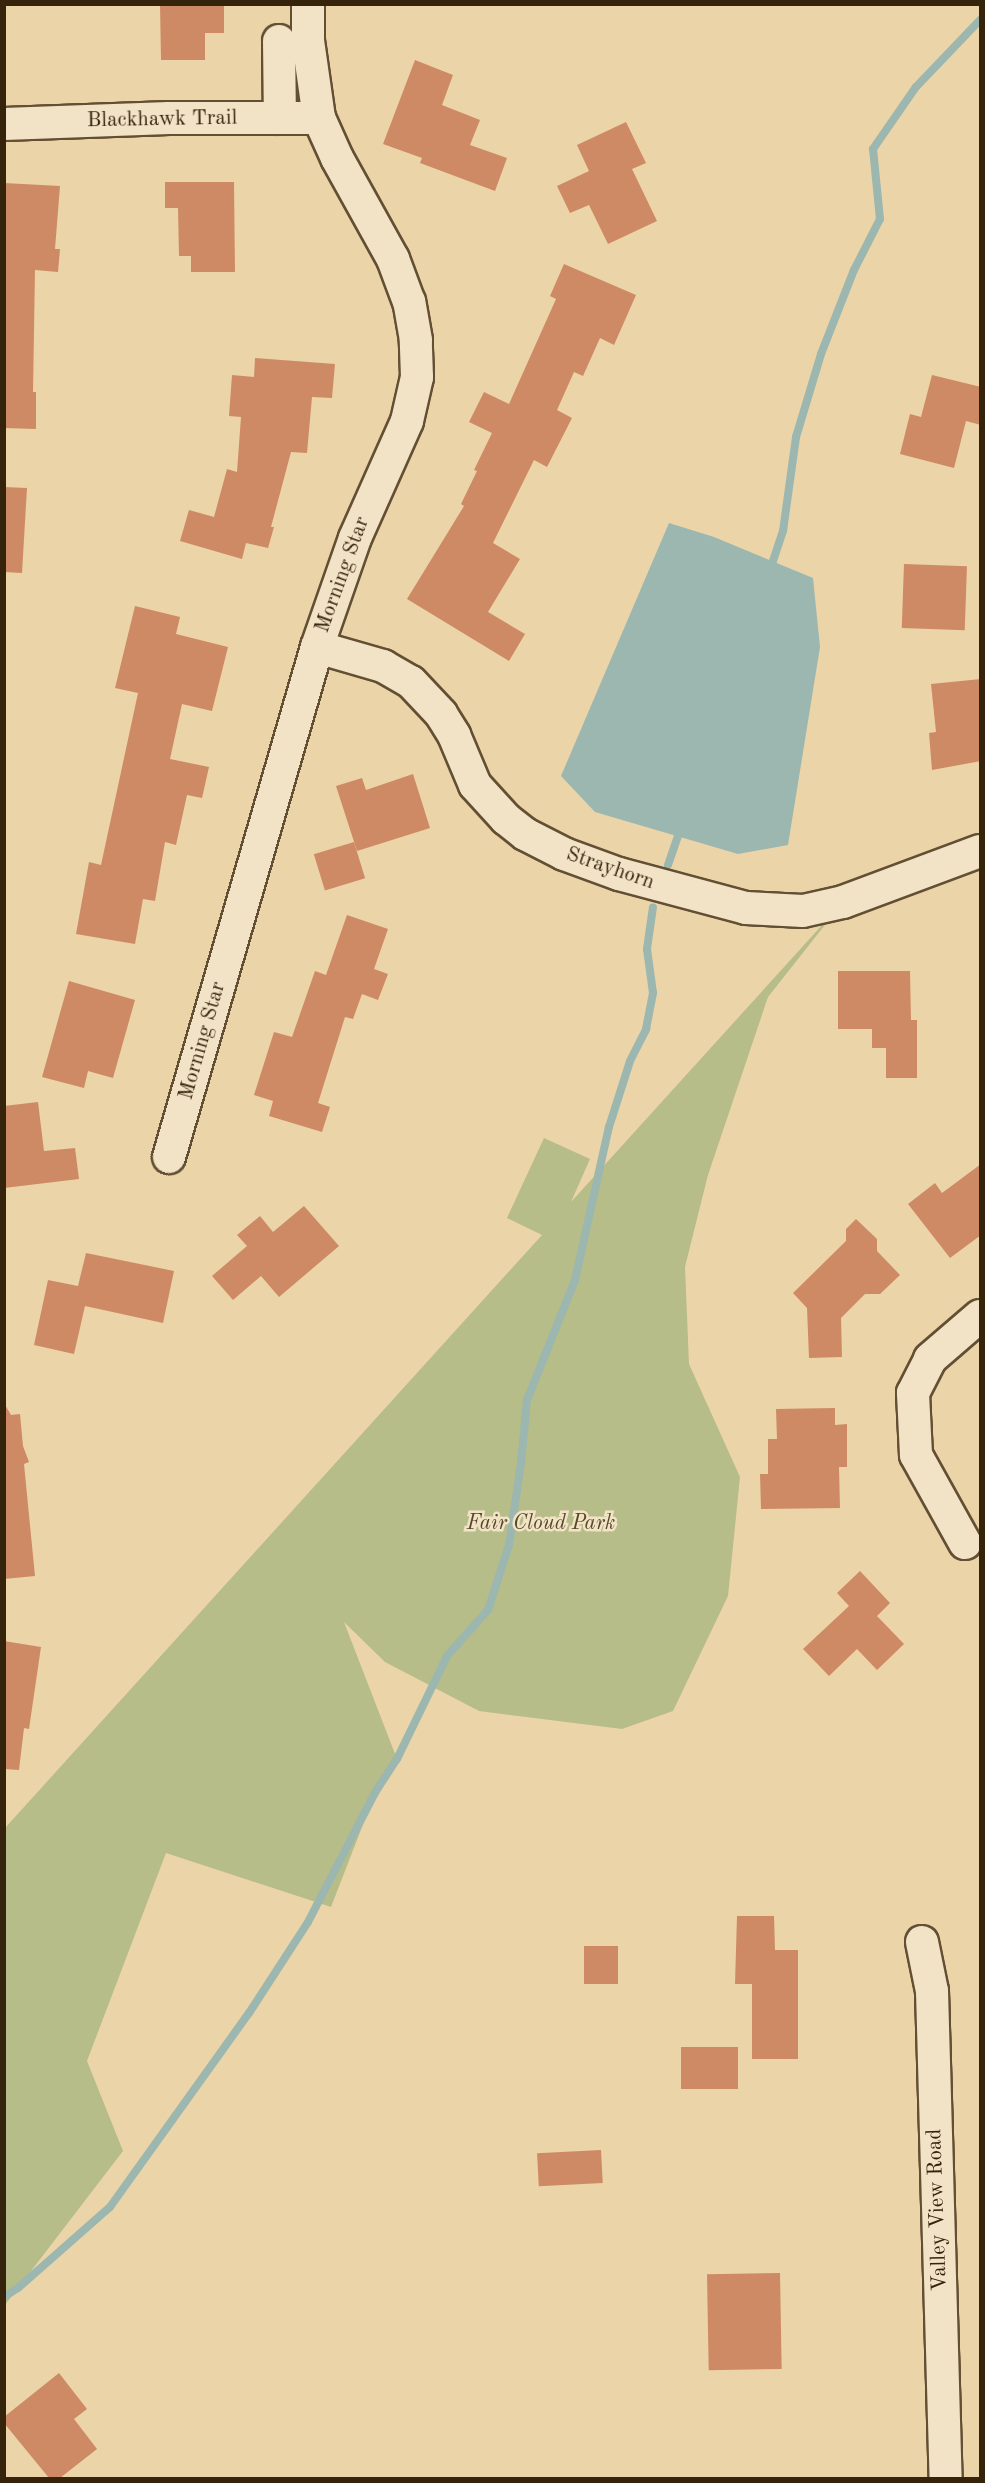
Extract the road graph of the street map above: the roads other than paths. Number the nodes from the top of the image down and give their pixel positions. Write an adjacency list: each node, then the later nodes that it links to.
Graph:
1 (308, 4): 4 (street, Morning Star)
2 (279, 41): 3 (street)
3 (280, 118): 4 (street, Blackhawk Trail); 5 (street, Blackhawk Trail)
4 (319, 118): 6 (street, Morning Star)
5 (4, 124)
6 (317, 647): 7 (street, Strayhorn); 8 (street, Morning Star)
7 (981, 851)
8 (169, 1158)
9 (981, 1316): 10 (street)
10 (964, 1543)
11 (922, 1942): 12 (street, Valley View Road)
12 (946, 2478)

